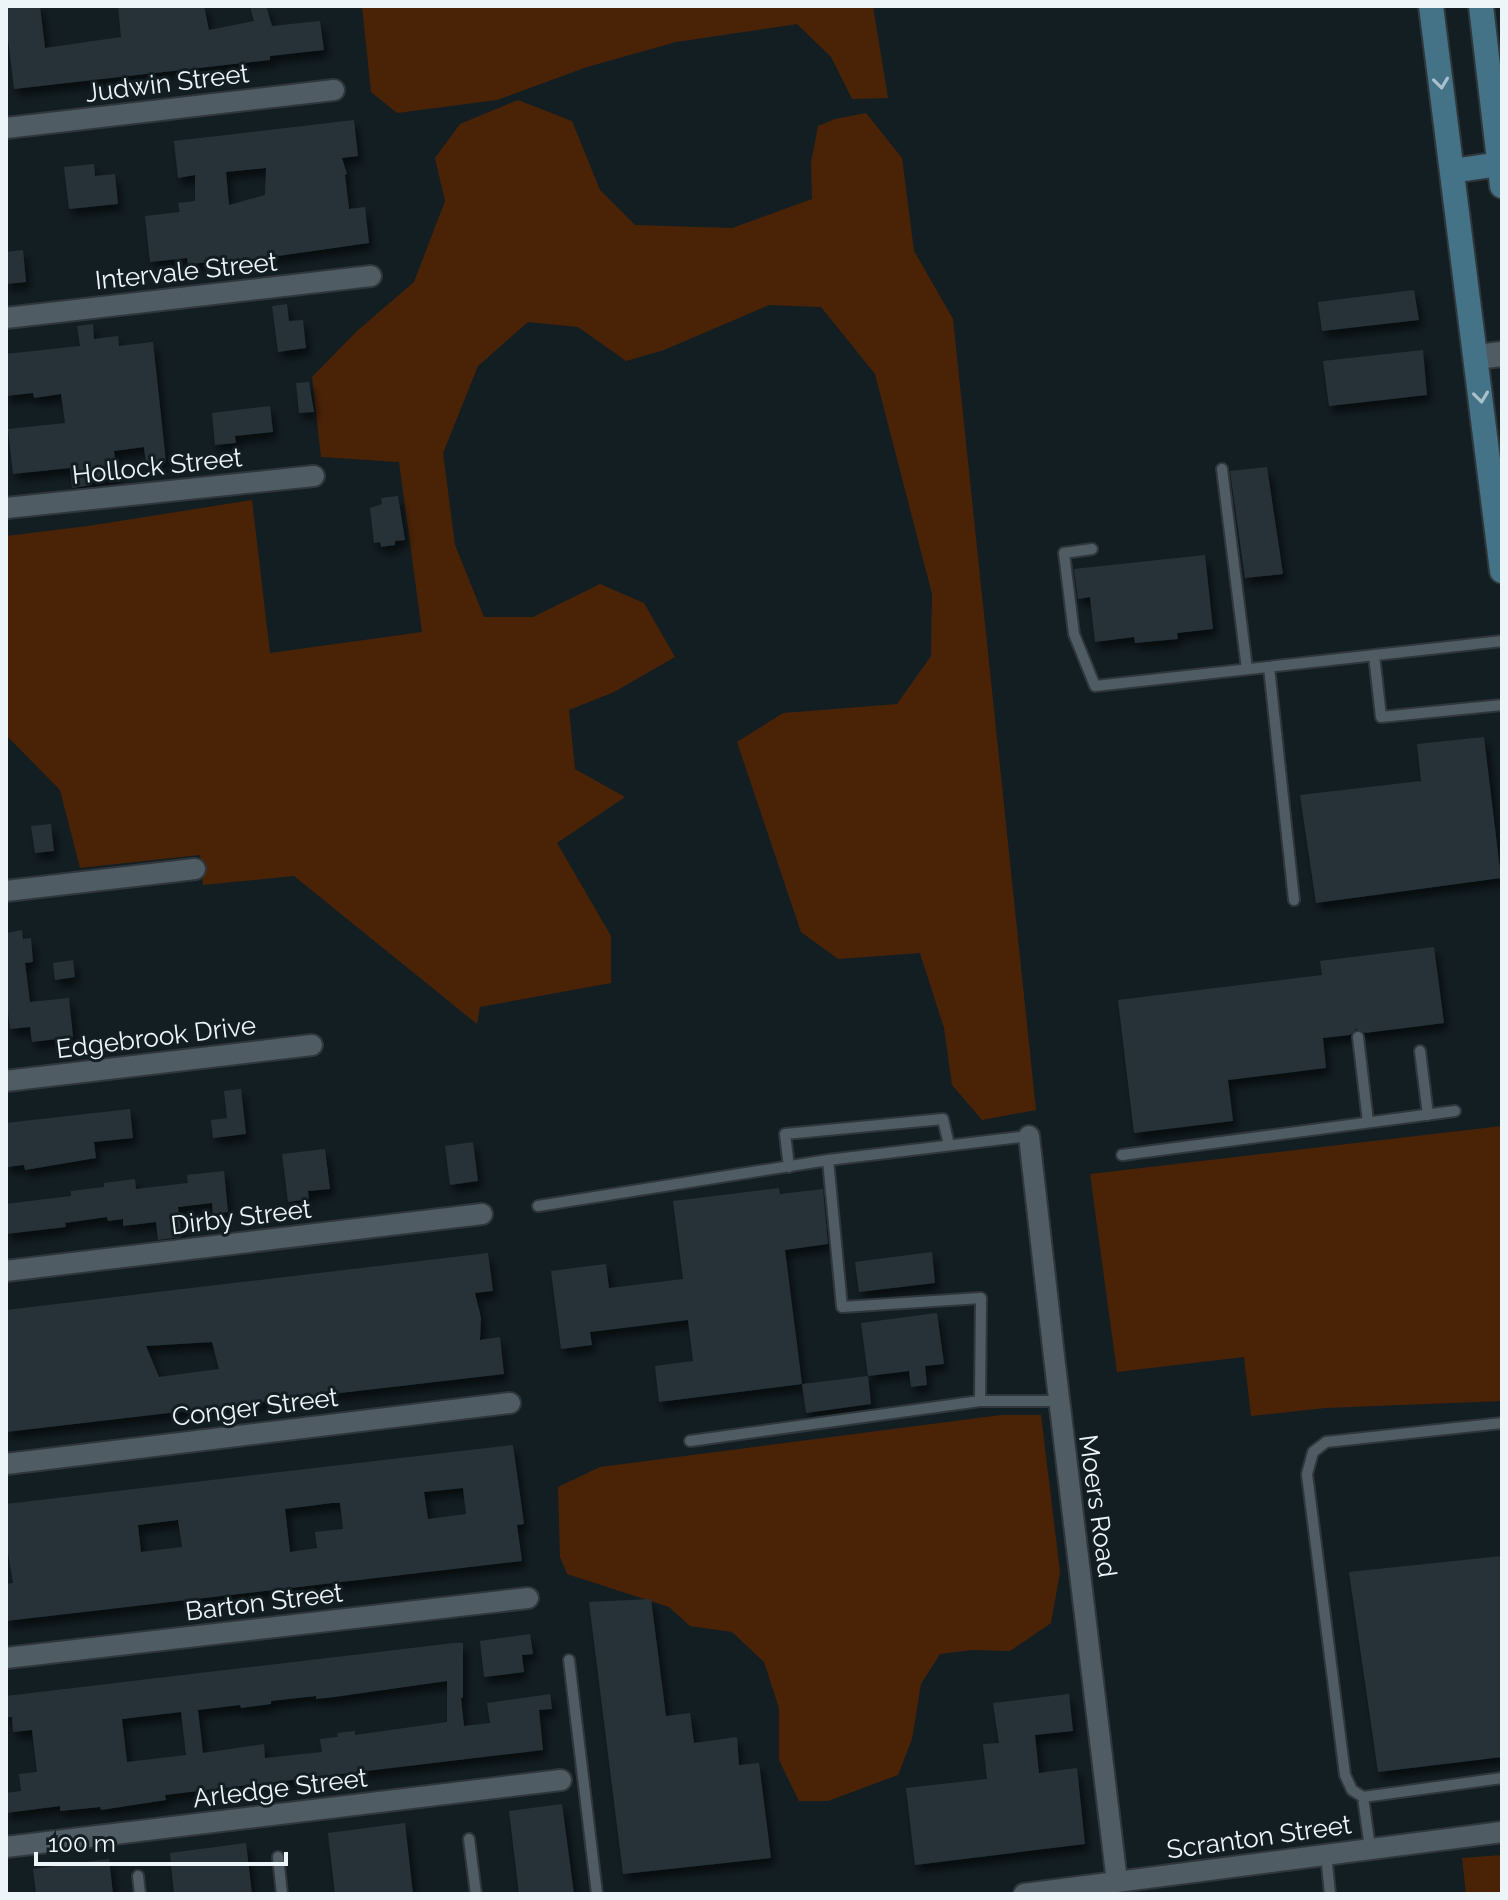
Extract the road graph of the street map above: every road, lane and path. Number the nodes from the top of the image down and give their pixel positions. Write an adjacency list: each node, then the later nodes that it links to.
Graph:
1 (1431, 6): 5 (main road, one-way to 5)
2 (1481, 6): 6 (main road)
3 (334, 90): 4 (street, Judwin Street)
4 (6, 128)
5 (1452, 171): 6 (main road); 10 (main road)
6 (1501, 175)
7 (371, 276): 8 (street, Intervale Street)
8 (6, 318)
9 (1502, 354): 10 (street)
10 (1476, 357): 15 (main road, one-way to 15)
11 (1222, 469): 19 (lane)
12 (314, 476): 13 (street, Hollock Street)
13 (6, 508)
14 (1092, 549): 19 (lane)
15 (1502, 571)
16 (1502, 641): 17 (lane)
17 (1374, 655): 18 (lane); 20 (lane)
18 (1269, 667): 19 (lane); 23 (lane)
19 (1247, 669)
20 (1502, 705)
21 (195, 869): 22 (street)
22 (6, 891)
23 (1294, 900)
24 (1358, 1037): 30 (lane)
25 (312, 1045): 27 (street, Edgebrook Drive)
26 (1420, 1051): 29 (lane)
27 (6, 1081)
28 (1455, 1111): 29 (lane)
29 (1428, 1115): 30 (lane)
30 (1368, 1122): 33 (lane)
31 (1029, 1136): 32 (lane); 40 (street, Moers Road)
32 (949, 1145): 34 (lane); 35 (lane)
33 (1122, 1155)
34 (828, 1160): 35 (lane); 39 (lane)
35 (789, 1167): 36 (lane)
36 (538, 1206)
37 (482, 1214): 38 (street, Dirby Street)
38 (6, 1271)
39 (980, 1401): 40 (lane); 43 (lane)
40 (1058, 1401): 58 (street, Moers Road)
41 (510, 1403): 44 (street, Conger Street)
42 (1502, 1423): 50 (lane)
43 (690, 1441)
44 (6, 1464)
45 (528, 1598): 46 (street, Barton Street)
46 (6, 1658)
47 (569, 1660): 62 (lane)
48 (1502, 1778): 50 (lane)
49 (561, 1780): 53 (street, Arledge Street)
50 (1363, 1797): 54 (lane)
51 (1502, 1832): 54 (street, Scranton Street)
52 (469, 1839): 61 (lane)
53 (6, 1847)
54 (1370, 1848): 55 (street, Scranton Street)
55 (1326, 1854): 58 (street, Scranton Street); 64 (lane)
56 (278, 1857): 60 (lane)
57 (138, 1876): 59 (lane)
58 (1117, 1882): 63 (street, Scranton Street)
59 (140, 1894)
60 (282, 1894)
61 (476, 1894)
62 (597, 1894)
63 (1024, 1894)
64 (1330, 1894)

